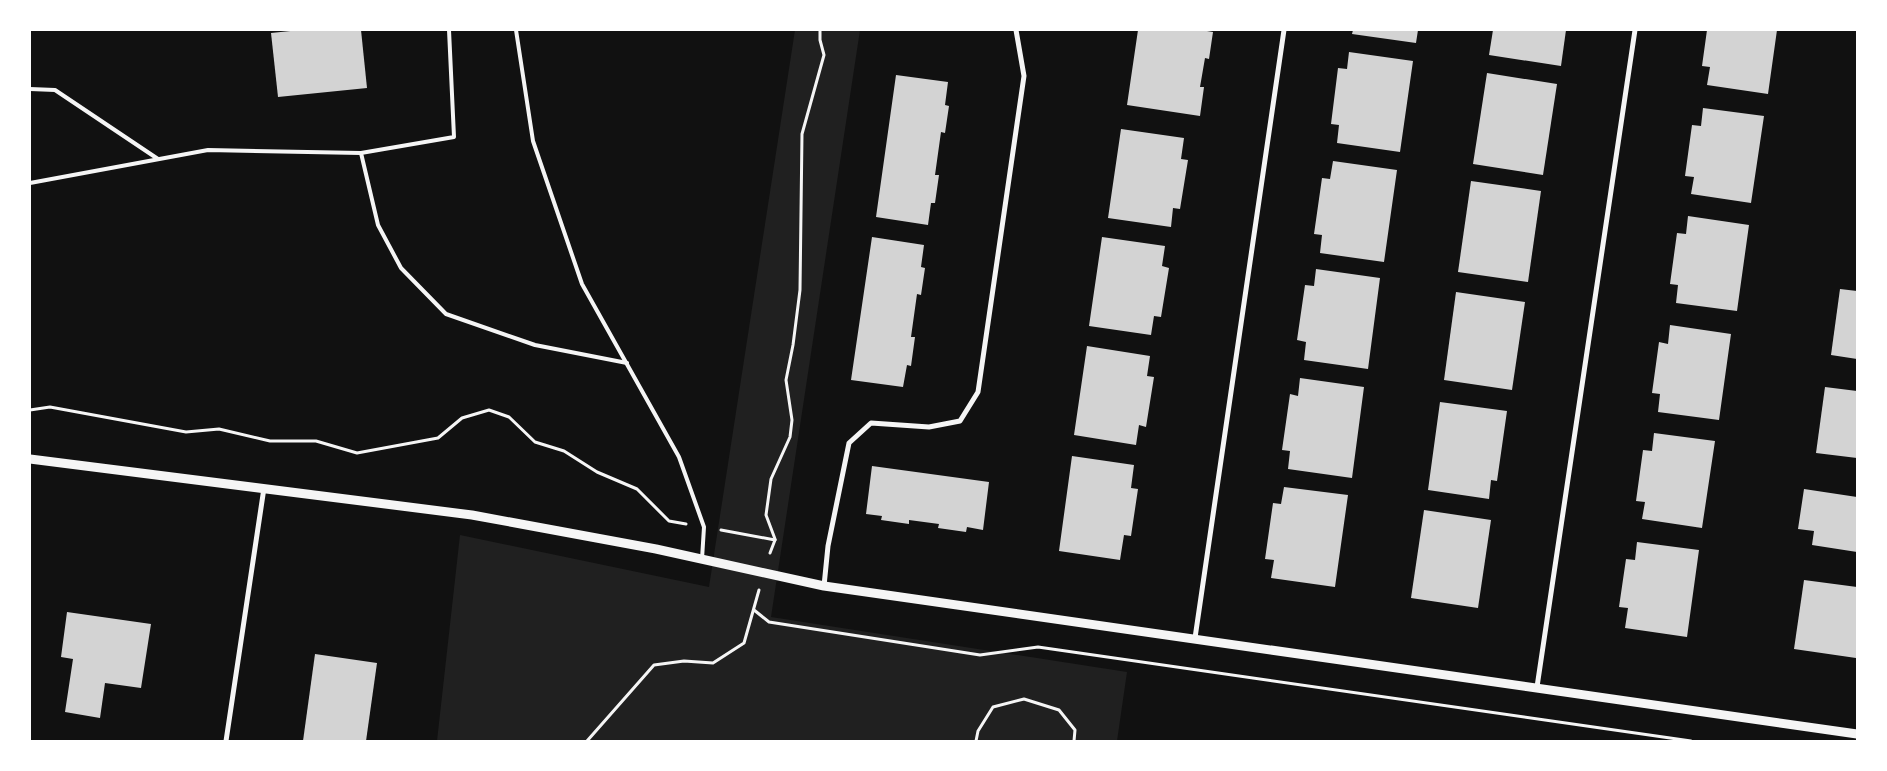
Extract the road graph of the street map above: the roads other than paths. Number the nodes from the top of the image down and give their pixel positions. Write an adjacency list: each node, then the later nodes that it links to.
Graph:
1 (449, 30): 7 (lane)
2 (516, 30): 10 (lane)
3 (1016, 30): 14 (street)
4 (1284, 30): 15 (street)
5 (1635, 30): 16 (street)
6 (30, 89): 8 (lane)
7 (361, 152): 8 (lane); 10 (lane)
8 (158, 159): 9 (lane)
9 (30, 183)
10 (627, 363): 13 (lane)
11 (30, 458): 12 (street)
12 (264, 488): 13 (street); 18 (street)
13 (702, 559): 14 (street)
14 (824, 586): 15 (street)
15 (1195, 638): 16 (street)
16 (1537, 687): 17 (street)
17 (1857, 734)
18 (226, 741)

